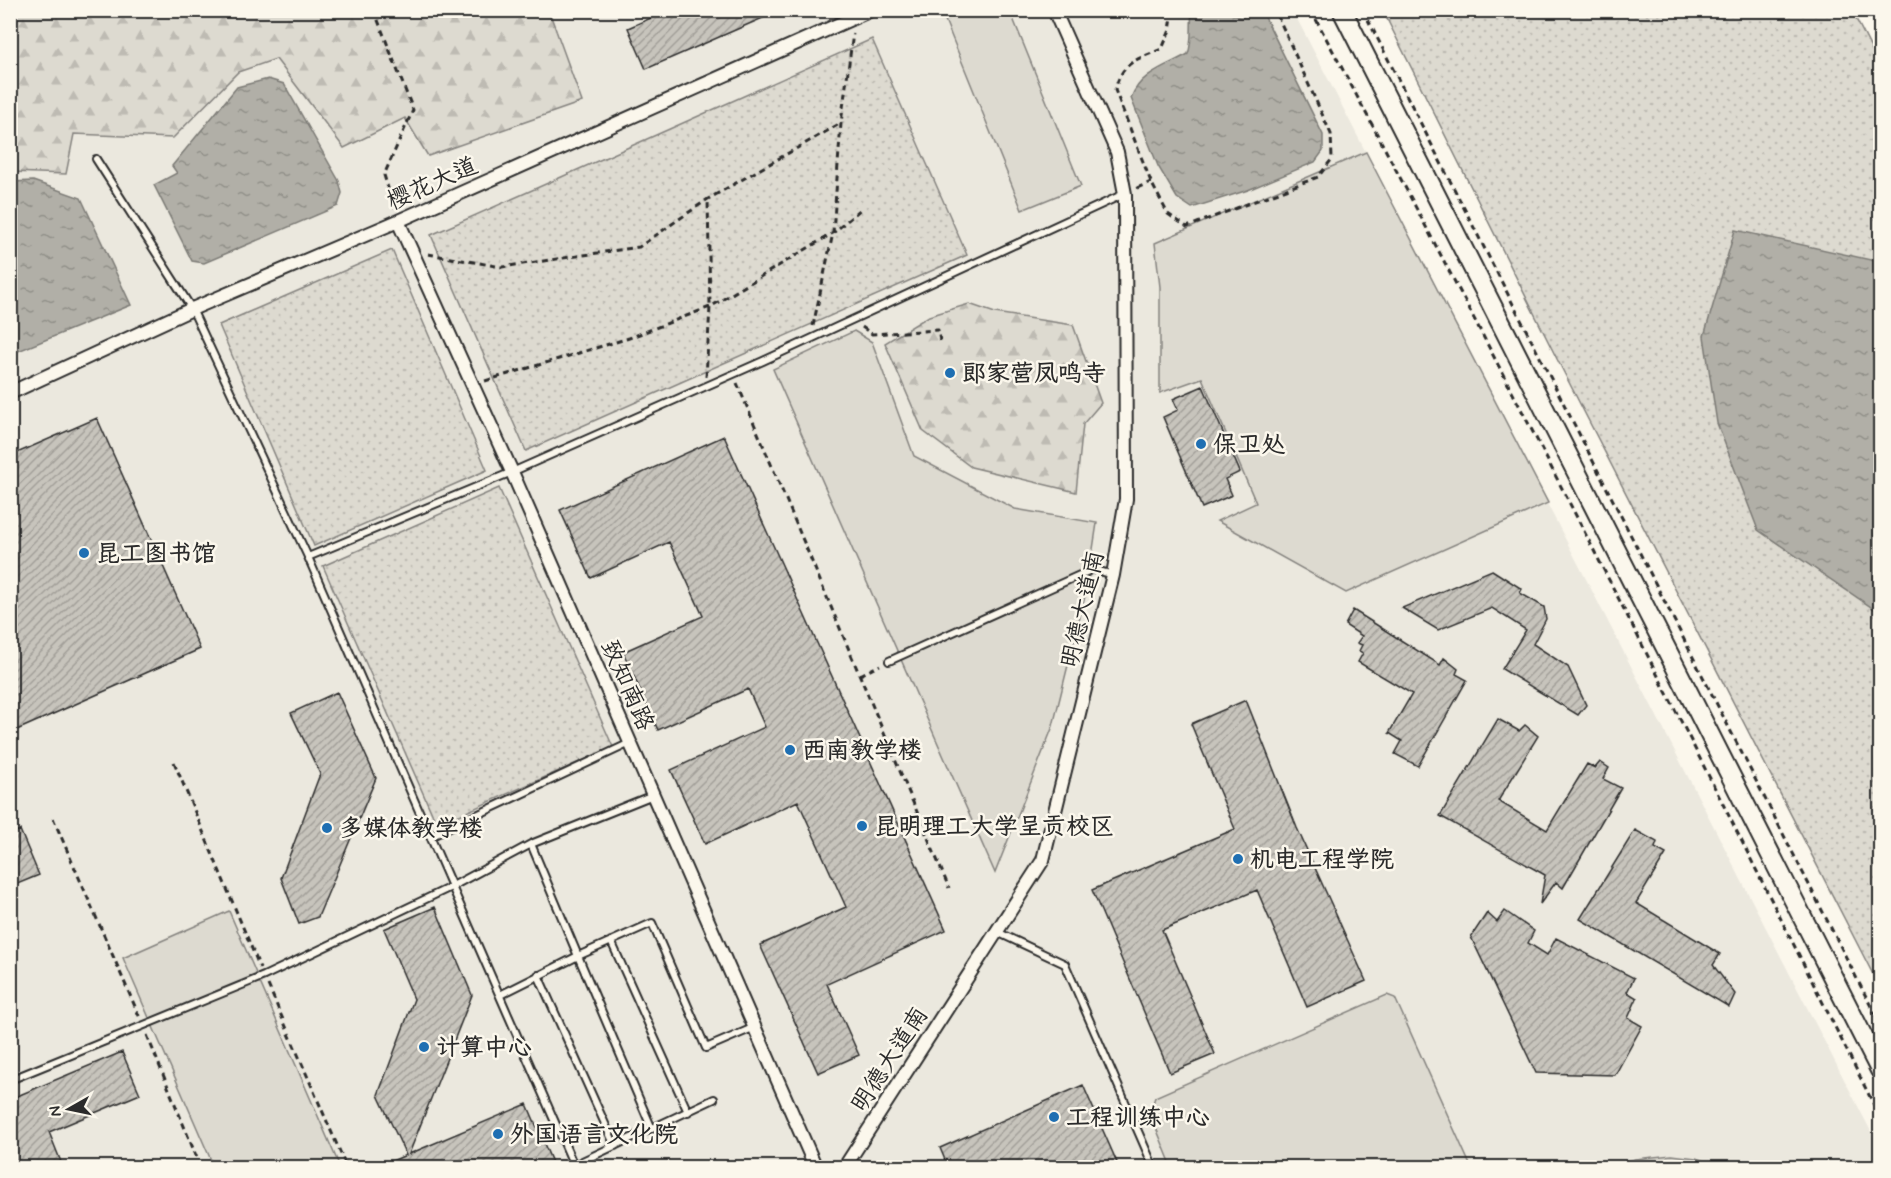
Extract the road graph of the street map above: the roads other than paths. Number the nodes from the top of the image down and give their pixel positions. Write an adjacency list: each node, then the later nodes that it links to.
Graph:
1 (871, 10): 6 (street, 樱花大道)
2 (1054, 10): 5 (street, 明德大道南)
3 (1342, 10): 24 (street)
4 (96, 159): 7 (lane)
5 (1125, 194): 9 (lane); 11 (street, 明德大道南)
6 (398, 221): 7 (street, 樱花大道); 9 (street, 致知南路)
7 (192, 309): 8 (street, 樱花大道); 10 (lane)
8 (10, 393)
9 (512, 472): 10 (lane); 13 (street, 致知南路)
10 (308, 557): 15 (lane)
11 (1113, 575): 12 (lane); 18 (street, 明德大道南)
12 (889, 661)
13 (630, 743): 14 (street, 致知南路); 15 (lane)
14 (653, 795): 16 (lane); 23 (street, 致知南路)
15 (430, 837): 17 (lane)
16 (531, 844): 17 (lane); 20 (lane)
17 (451, 887): 22 (lane); 25 (lane)
18 (996, 931): 32 (street, 明德大道南); 33 (lane)
19 (611, 941): 20 (lane); 23 (lane); 27 (lane)
20 (578, 956): 21 (lane); 28 (lane)
21 (538, 975): 22 (lane); 29 (lane)
22 (500, 995): 30 (lane)
23 (754, 1027): 31 (street, 致知南路)
24 (1881, 1070)
25 (10, 1080)
26 (714, 1099): 27 (lane)
27 (688, 1112): 28 (lane)
28 (652, 1129): 29 (lane)
29 (615, 1146): 30 (lane)
30 (575, 1166)
31 (816, 1167)
32 (844, 1167)
33 (1154, 1167)

